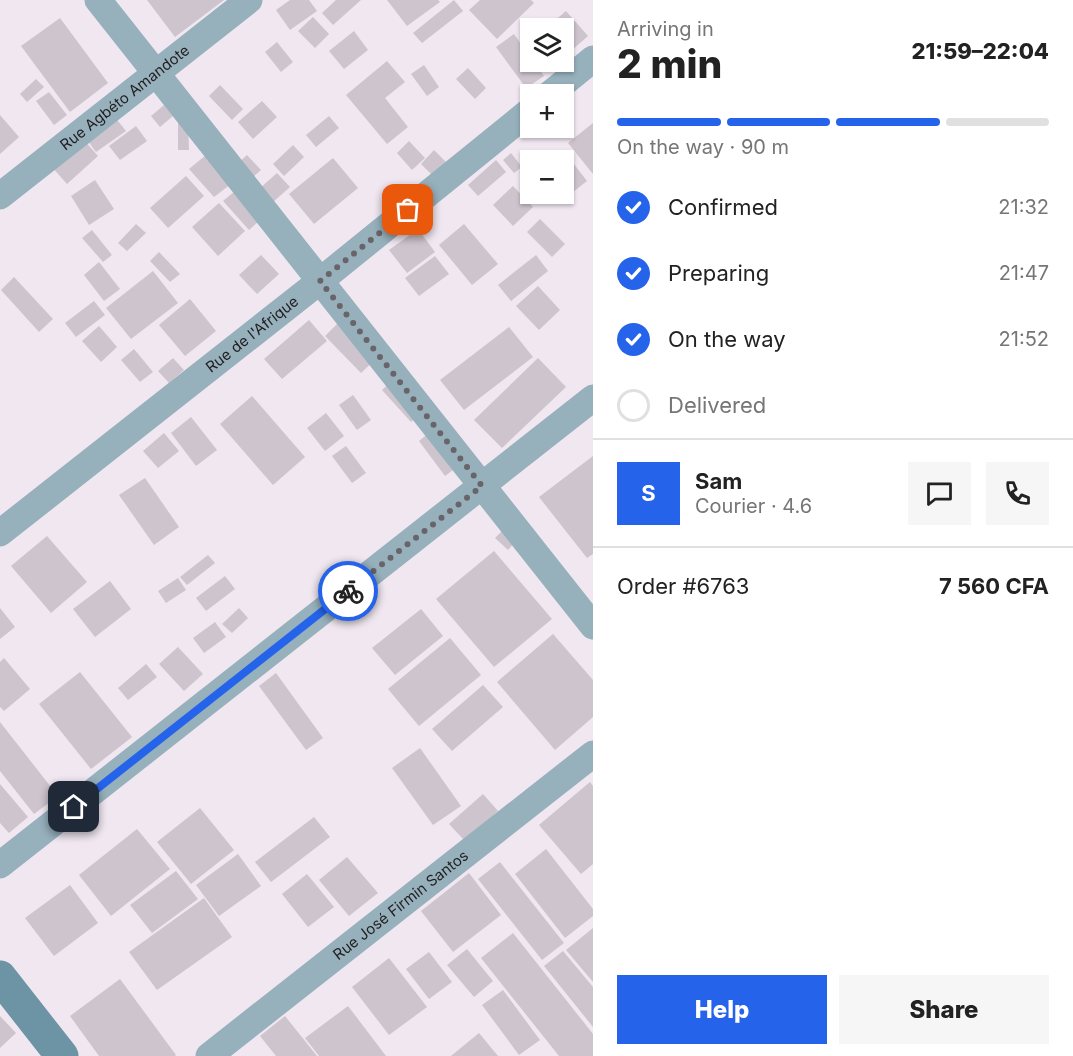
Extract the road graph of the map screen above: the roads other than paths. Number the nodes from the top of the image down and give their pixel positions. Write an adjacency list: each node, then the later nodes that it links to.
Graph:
1 (98, 0): 4 (street)
2 (249, 0): 4 (street, Rue Agbéto Amandote)
3 (593, 59): 5 (street)
4 (156, 73): 7 (street, Rue Agbéto Amandote); 8 (street)
5 (562, 84)
6 (520, 119): 8 (street, Rue de l'Afrique)
7 (0, 196)
8 (320, 281): 10 (street); 11 (street, Rue de l'Afrique)
9 (593, 398): 10 (street)
10 (482, 486): 12 (street); 14 (street)
11 (0, 533)
12 (593, 626)
13 (593, 754): 17 (street, Rue José Firmin Santos)
14 (0, 865)
15 (0, 977): 16 (street)
16 (62, 1056)
17 (209, 1056)

